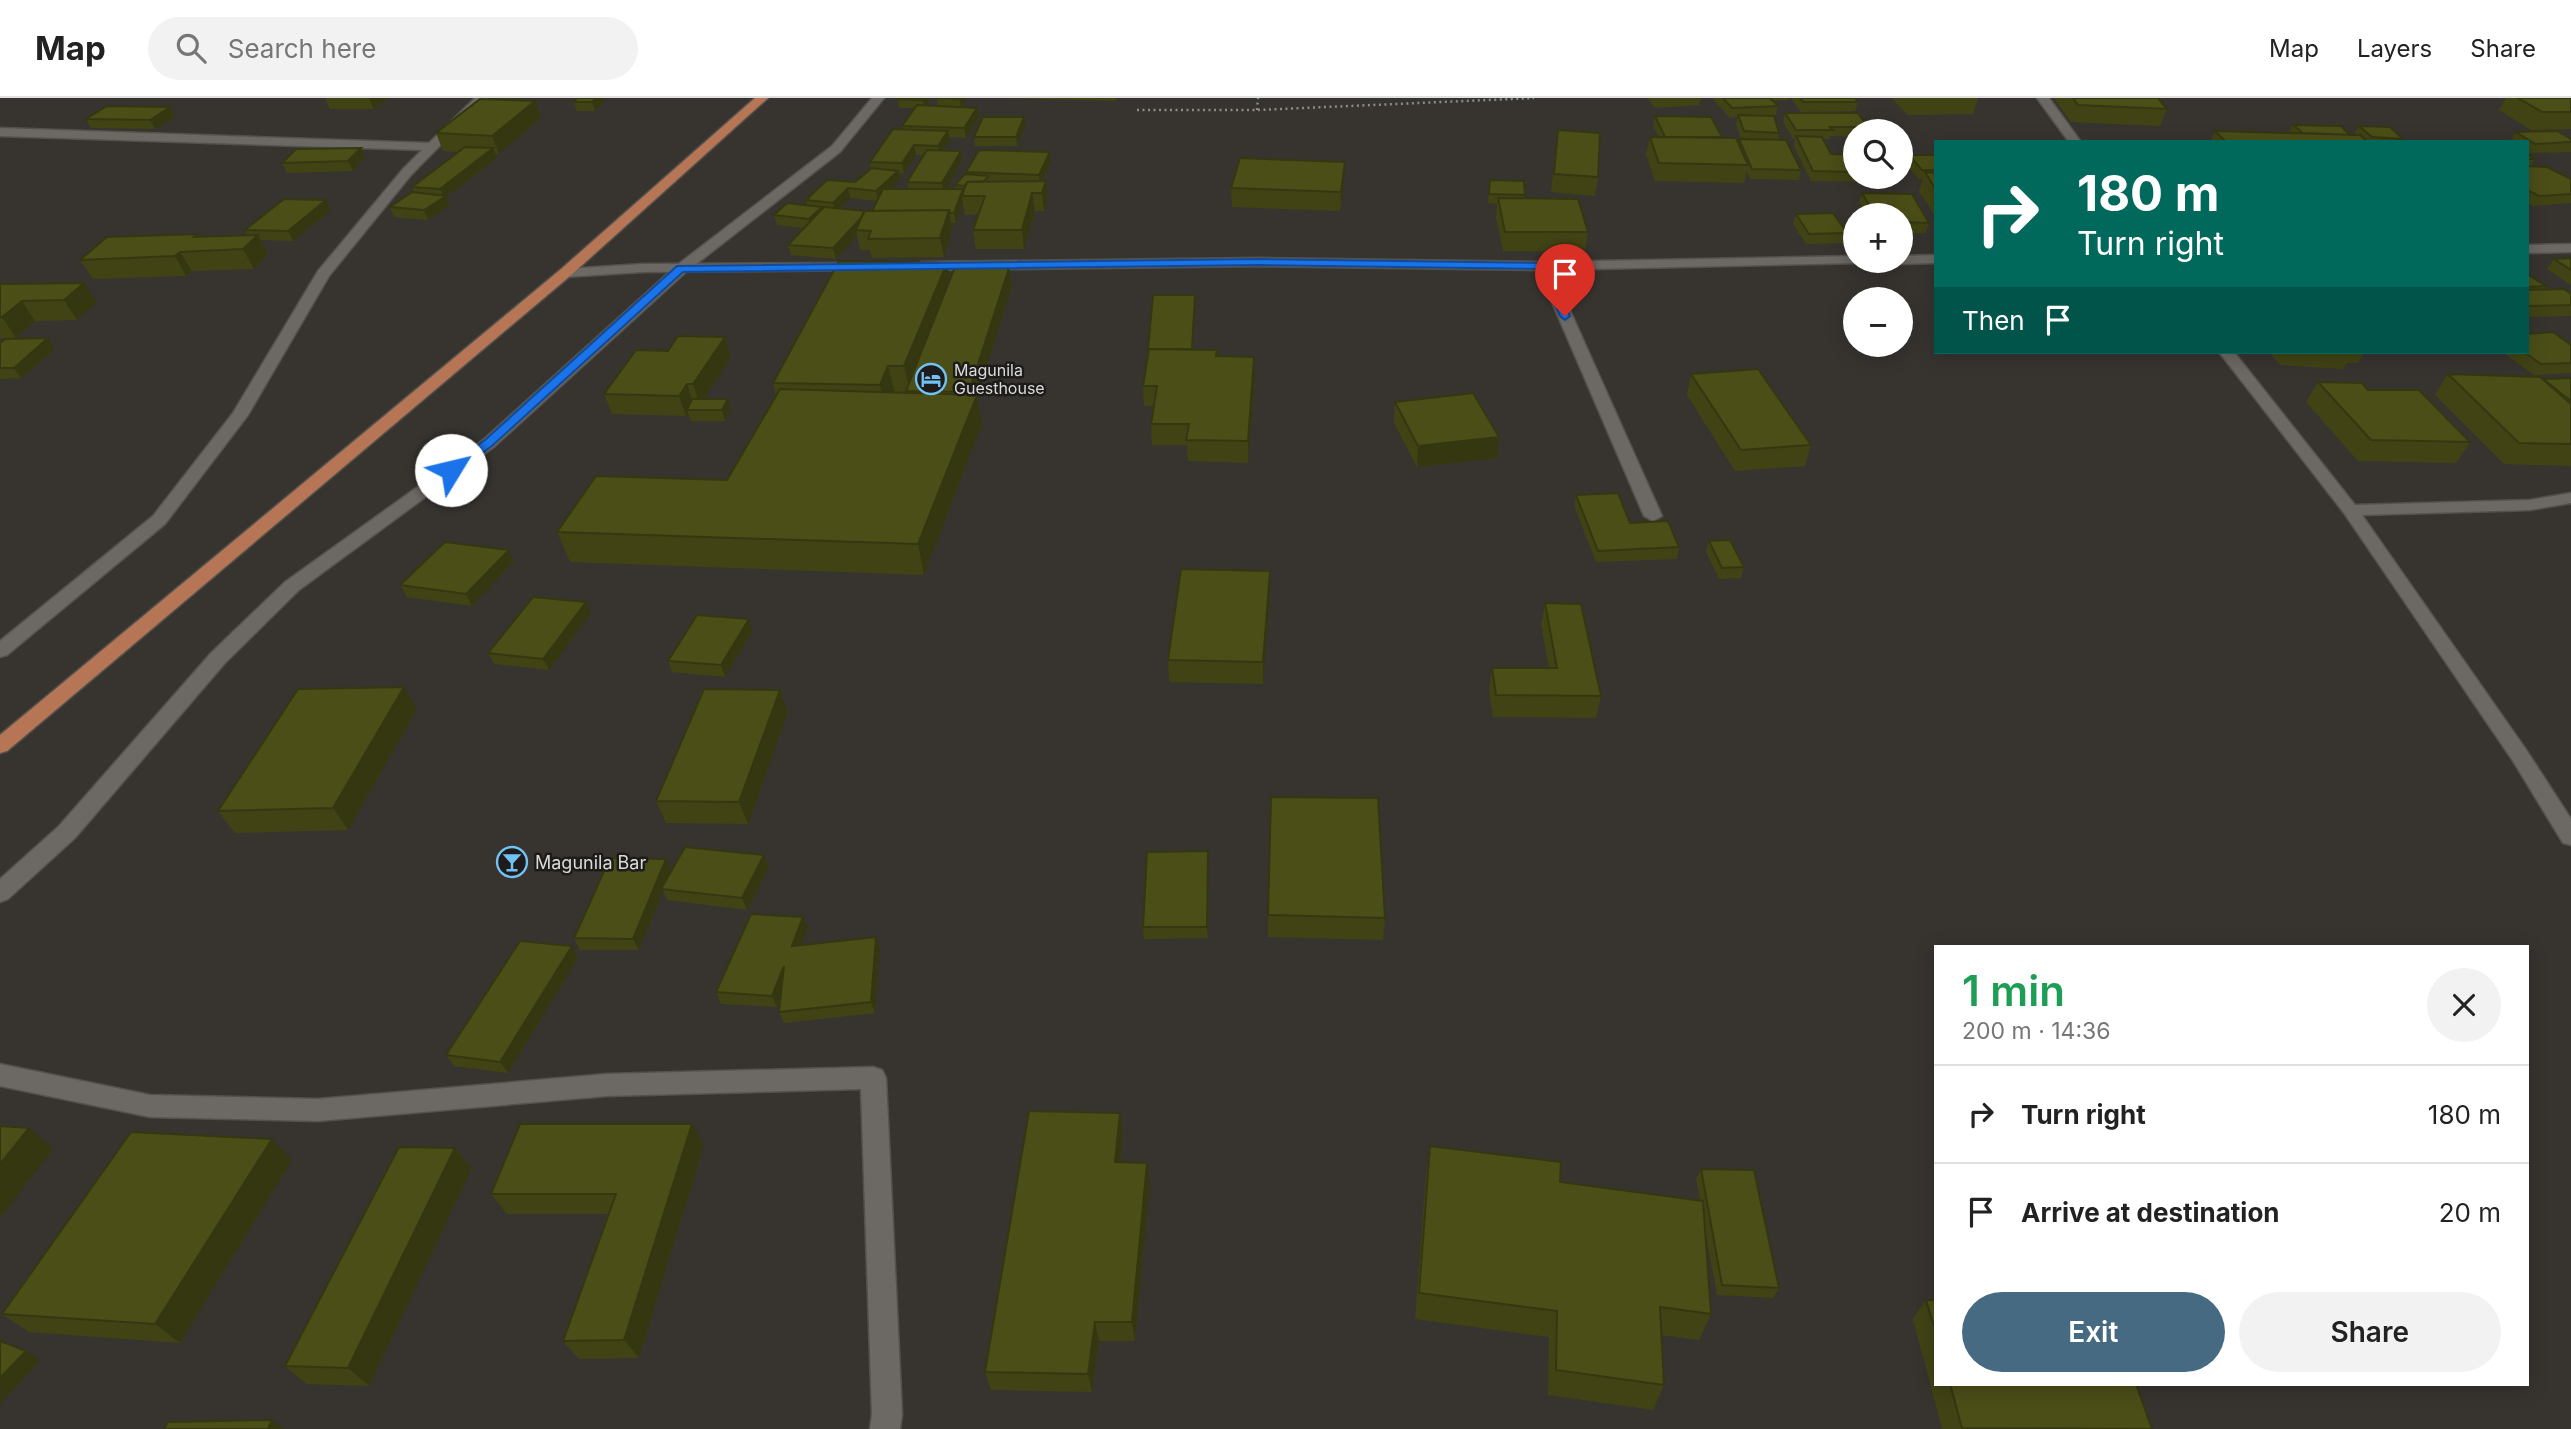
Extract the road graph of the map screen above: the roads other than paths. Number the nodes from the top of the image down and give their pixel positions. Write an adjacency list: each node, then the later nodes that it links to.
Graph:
1 (481, 98): 7 (street)
2 (762, 98): 17 (highway)
3 (878, 98): 16 (street)
4 (2043, 98): 6 (street)
5 (0, 132): 7 (street)
6 (2074, 140)
7 (430, 147): 22 (street)
8 (2571, 248): 9 (street)
9 (2529, 249)
10 (1934, 259): 12 (street)
11 (1843, 260): 14 (street)
12 (1913, 260)
13 (901, 266): 14 (street)
14 (1543, 266): 21 (street)
15 (874, 267): 16 (street)
16 (681, 269): 17 (street); 25 (street)
17 (565, 273): 23 (highway)
18 (2228, 354): 20 (street)
19 (2571, 498): 20 (street)
20 (2350, 510): 24 (street)
21 (1653, 516)
22 (0, 651)
23 (0, 746)
24 (2571, 837)
25 (0, 893)
26 (0, 1075): 27 (street)
27 (885, 1429)

